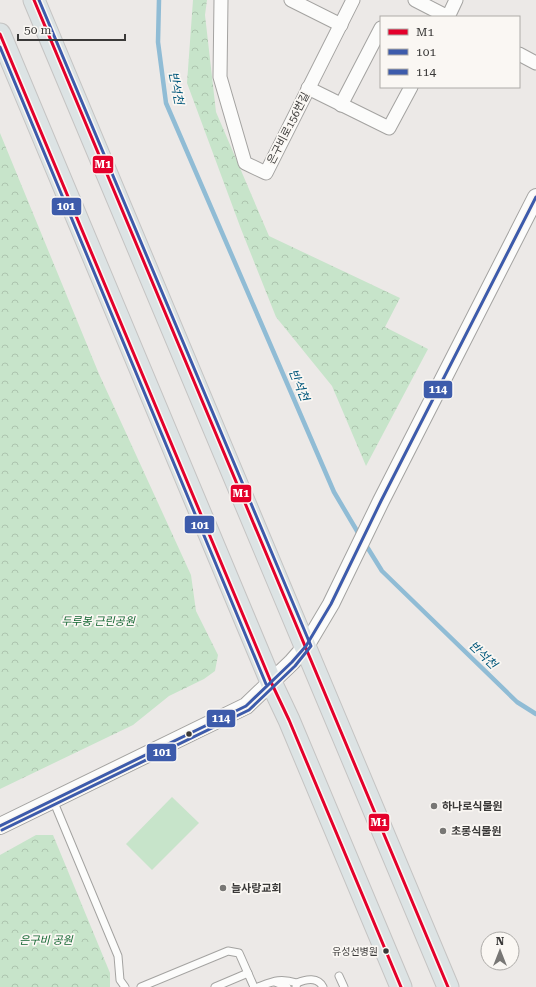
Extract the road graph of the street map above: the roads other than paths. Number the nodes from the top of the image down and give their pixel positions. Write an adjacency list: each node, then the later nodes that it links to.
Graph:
1 (34, 0): 18 (main road)
2 (221, 0): 14 (street, 은구비로156번길)
3 (291, 0): 9 (street)
4 (353, 0): 9 (street, 은구비로156번길)
5 (415, 0): 7 (street)
6 (456, 0): 8 (street)
7 (446, 16)
8 (448, 16)
9 (341, 25): 14 (street, 은구비로156번길)
10 (380, 30): 16 (street)
11 (0, 34): 19 (main road)
12 (520, 55): 13 (street)
13 (536, 63)
14 (308, 88): 16 (street)
15 (410, 88): 16 (street)
16 (341, 105)
17 (536, 197): 18 (street)
18 (306, 646): 19 (street); 35 (main road)
19 (271, 682): 20 (street); 34 (main road)
20 (53, 800): 21 (street); 26 (lane)
21 (0, 826)
22 (248, 973): 27 (lane); 28 (lane); 29 (lane)
23 (339, 976): 33 (lane)
24 (273, 981): 25 (lane); 30 (lane); 31 (lane)
25 (296, 985): 32 (lane)
26 (125, 987)
27 (141, 987)
28 (215, 987)
29 (254, 987)
30 (258, 987)
31 (287, 987)
32 (323, 987)
33 (344, 987)
34 (401, 987)
35 (448, 987)

